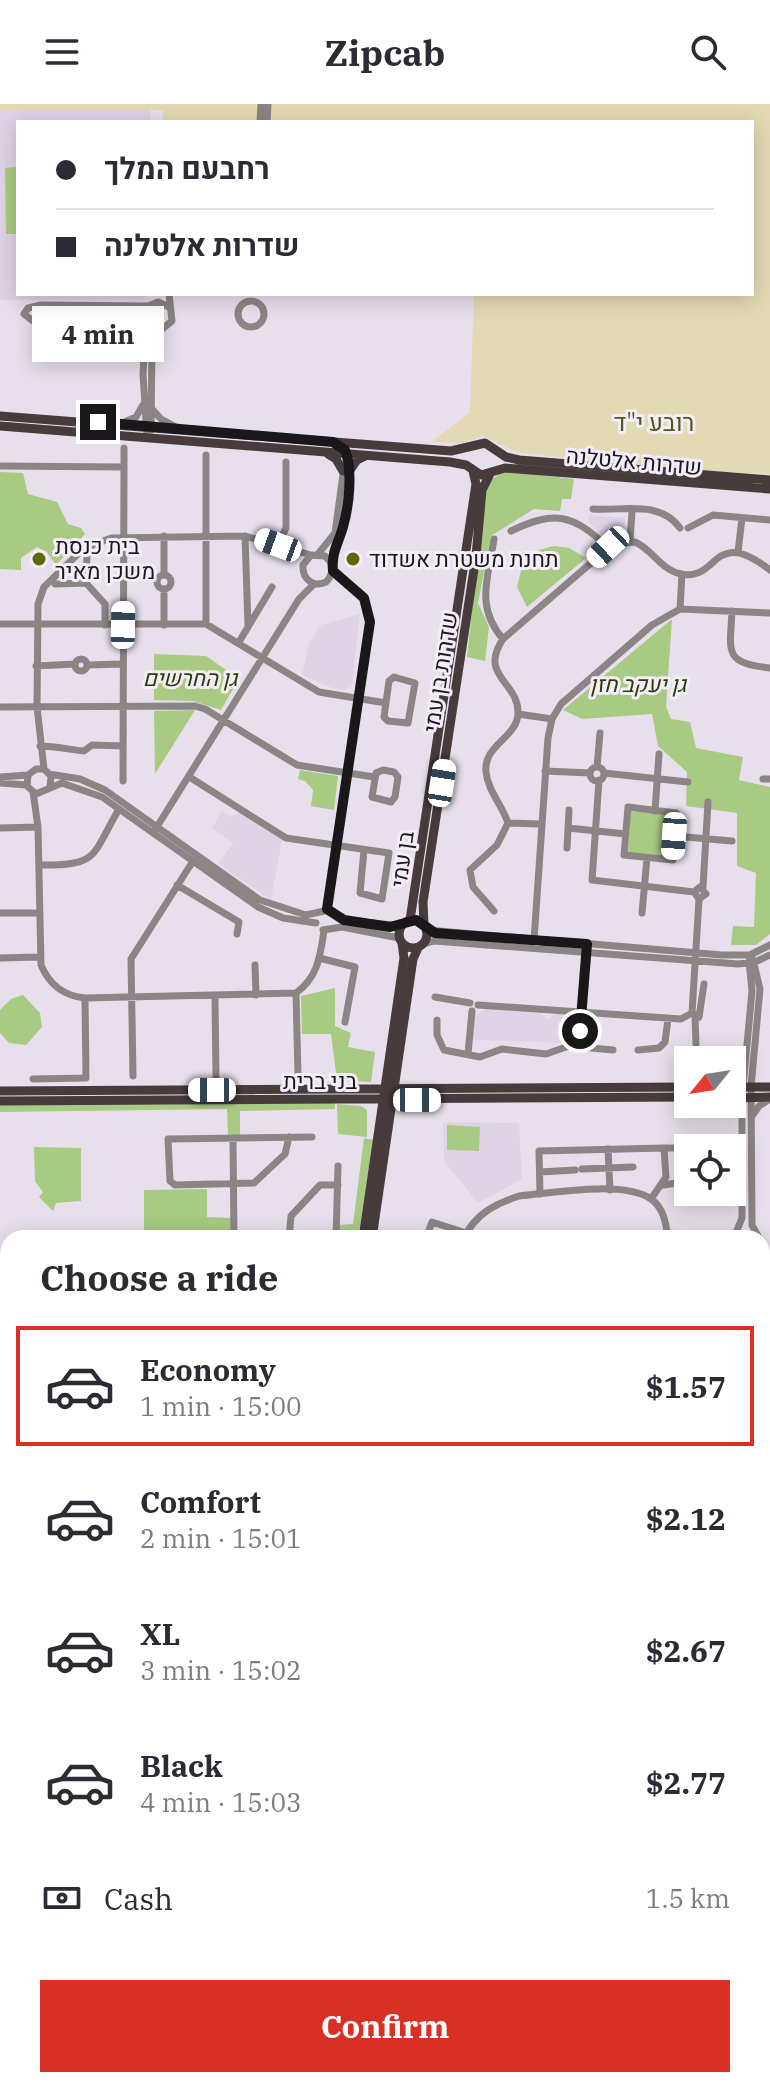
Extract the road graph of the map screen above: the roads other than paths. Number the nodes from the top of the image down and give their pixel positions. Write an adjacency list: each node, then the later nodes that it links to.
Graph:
1 (169, 296): 6 (street)
2 (160, 298): 5 (street); 6 (street)
3 (248, 298): 4 (street); 4 (street)
4 (257, 298)
5 (147, 306): 7 (street); 7 (street)
6 (169, 307): 8 (street)
7 (144, 321): 8 (street); 9 (street)
8 (162, 330): 10 (street)
9 (144, 403): 12 (street); 14 (street)
10 (152, 408): 14 (street); 15 (street)
11 (0, 416): 12 (main road)
12 (119, 424): 14 (main road)
13 (0, 426): 16 (main road)
14 (148, 427): 15 (main road); 16 (street)
15 (180, 429): 17 (main road)
16 (147, 437): 22 (main road)
17 (333, 442): 20 (main road); 23 (street)
18 (474, 447): 20 (main road); 21 (main road); 28 (main road)
19 (124, 448): 27 (street)
20 (367, 450): 23 (main road); 28 (main road); 29 (main road)
21 (497, 451): 30 (main road); 31 (main road, שדרות אלטלנה)
22 (321, 452): 23 (main road); 29 (main road)
23 (347, 454): 29 (street)
24 (206, 455): 39 (street)
25 (286, 462): 44 (street)
26 (0, 466): 27 (street)
27 (124, 467): 41 (street)
28 (472, 470): 30 (main road); 139 (main road, בן עמי)
29 (346, 472): 49 (street); 51 (street)
30 (493, 472): 32 (main road, שדרות אלטלנה); 141 (main road, שדרות בן עמי)
31 (770, 480)
32 (770, 489)
33 (593, 509): 34 (street)
34 (632, 512): 35 (street); 43 (street)
35 (742, 518): 36 (street); 47 (street)
36 (770, 520)
37 (511, 531): 45 (street)
38 (164, 536): 39 (street); 41 (street); 70 (street)
39 (205, 536): 40 (street); 67 (street)
40 (245, 536): 44 (street); 71 (street)
41 (124, 537): 66 (street); 69 (street)
42 (494, 539): 72 (street)
43 (630, 541): 45 (street); 53 (street)
44 (278, 545): 46 (street)
45 (608, 547): 72 (street)
46 (290, 551): 49 (street); 50 (street)
47 (738, 552): 52 (street); 53 (street)
48 (87, 554): 56 (street)
49 (315, 555): 50 (street); 51 (street)
50 (303, 565): 54 (street)
51 (332, 568): 55 (street); 59 (street)
52 (770, 570)
53 (682, 574): 62 (street)
54 (305, 577): 58 (street); 61 (street)
55 (326, 582): 58 (street); 59 (street)
56 (86, 583): 57 (street); 68 (street)
57 (55, 584)
58 (314, 584): 61 (street)
59 (346, 585): 78 (street)
60 (272, 587): 71 (street)
61 (299, 599): 74 (street)
62 (680, 609): 63 (street); 84 (street)
63 (732, 611): 64 (street); 77 (street)
64 (770, 613)
65 (0, 624): 66 (street)
66 (36, 624): 68 (street); 76 (street)
67 (206, 624): 70 (street); 73 (street)
68 (105, 625): 69 (street)
69 (123, 625): 70 (street); 75 (street)
70 (164, 625)
71 (248, 626): 73 (street)
72 (503, 639): 83 (street)
73 (239, 642): 74 (street)
74 (263, 659): 78 (street); 85 (street)
75 (122, 664): 76 (street); 80 (street)
76 (36, 666): 82 (street)
77 (770, 668)
78 (358, 699): 79 (street); 94 (street)
79 (386, 703): 79 (street)
80 (123, 705): 82 (street); 85 (street); 89 (street)
81 (0, 707): 82 (street)
82 (37, 707): 86 (street)
83 (518, 714): 84 (street); 112 (street)
84 (552, 719): 91 (street)
85 (225, 721): 94 (street); 98 (street)
86 (38, 729): 88 (street); 92 (street)
87 (600, 733): 95 (street)
88 (40, 746): 89 (street); 93 (street)
89 (123, 746): 100 (street)
90 (659, 754): 99 (street)
91 (545, 771): 95 (street); 113 (street)
92 (31, 772): 93 (street); 96 (street); 103 (street)
93 (47, 772): 104 (street); 111 (street)
94 (348, 773): 97 (street); 123 (street)
95 (600, 773): 99 (street); 118 (street)
96 (0, 777)
97 (374, 777): 97 (street)
98 (191, 778): 109 (street); 123 (street)
99 (657, 778): 101 (street); 110 (street)
100 (123, 781)
101 (688, 782)
102 (0, 783): 103 (street)
103 (27, 785): 105 (street)
104 (48, 790): 105 (street); 107 (street); 114 (street)
105 (33, 792): 114 (street)
106 (708, 802): 121 (street)
107 (119, 809): 117 (street); 128 (street)
108 (569, 810): 116 (street)
109 (168, 811): 111 (street); 117 (street)
110 (655, 811): 119 (street); 120 (street)
111 (146, 818): 117 (street)
112 (508, 823): 113 (street); 133 (street)
113 (541, 824): 145 (street)
114 (38, 827): 115 (street); 128 (street)
115 (0, 828)
116 (568, 828): 118 (street); 124 (street)
117 (155, 830): 127 (street)
118 (595, 831): 119 (street); 130 (street)
119 (626, 834): 126 (street)
120 (674, 836): 121 (street); 126 (street)
121 (706, 840): 122 (street); 131 (street)
122 (732, 841)
123 (337, 846): 125 (street); 132 (street)
124 (567, 848)
125 (364, 850): 125 (street)
126 (647, 858): 130 (street)
127 (194, 859): 129 (street); 138 (street)
128 (39, 865): 135 (street)
129 (177, 885): 143 (street); 162 (street)
130 (645, 887): 131 (street); 136 (street)
131 (696, 896): 152 (street)
132 (327, 909): 137 (street); 138 (street)
133 (494, 911)
134 (0, 913): 135 (street)
135 (38, 913): 151 (street)
136 (642, 913)
137 (337, 917): 139 (street); 140 (street)
138 (317, 919): 142 (street)
139 (406, 923): 141 (main road); 144 (main road, בן עמי)
140 (335, 927): 142 (street); 144 (street)
141 (426, 927): 145 (street); 148 (main road, שדרות בן עמי)
142 (324, 931): 154 (street)
143 (237, 934)
144 (401, 940): 148 (main road); 177 (main road)
145 (530, 943): 146 (street); 148 (street); 149 (street)
146 (587, 944): 149 (street); 152 (street)
147 (770, 945): 155 (street)
148 (421, 946): 177 (main road)
149 (586, 954): 152 (street); 167 (street)
150 (768, 956): 155 (street); 158 (street)
151 (39, 957): 153 (street); 165 (street)
152 (694, 957): 155 (street); 156 (street); 168 (street)
153 (0, 958)
154 (319, 958): 160 (street); 171 (street)
155 (751, 960): 156 (street); 158 (street)
156 (731, 963): 158 (street)
157 (255, 965): 161 (street)
158 (756, 980): 178 (street)
159 (704, 984): 168 (street)
160 (296, 993): 161 (street); 181 (street)
161 (256, 995): 163 (street)
162 (131, 997): 163 (street); 165 (street); 182 (street)
163 (215, 997): 183 (street)
164 (435, 997): 166 (street)
165 (85, 998): 184 (street)
166 (473, 1007): 167 (street); 176 (street)
167 (582, 1010): 169 (street); 173 (street)
168 (694, 1015): 169 (street); 172 (street)
169 (668, 1019): 175 (street)
170 (437, 1020): 176 (street)
171 (345, 1022)
172 (696, 1044)
173 (579, 1048): 174 (street); 176 (street)
174 (613, 1050)
175 (638, 1050)
176 (468, 1054)
177 (393, 1066): 190 (main road); 191 (main road); 192 (main road)
178 (748, 1069): 179 (street); 180 (street); 185 (street)
179 (746, 1074)
180 (746, 1074)
181 (298, 1075)
182 (133, 1076)
183 (216, 1077)
184 (33, 1079)
185 (770, 1086): 188 (main road)
186 (674, 1087): 192 (main road, בני ברית)
187 (0, 1091): 190 (main road, בני ברית)
188 (746, 1091)
189 (746, 1093): 194 (main road)
190 (362, 1095): 191 (main road, בני ברית); 195 (main road, בני ברית); 199 (main road)
191 (388, 1095): 192 (main road, בני ברית); 199 (main road); 200 (main road)
192 (416, 1095): 193 (main road, בני ברית); 200 (main road)
193 (674, 1097)
194 (770, 1098): 198 (street)
195 (0, 1101)
196 (746, 1107): 198 (street)
197 (742, 1118): 229 (street)
198 (751, 1118): 230 (street)
199 (380, 1123): 223 (main road)
200 (388, 1131): 224 (main road)
201 (289, 1137): 202 (street); 203 (street); 214 (street)
202 (312, 1137)
203 (233, 1138): 214 (street); 214 (street)
204 (664, 1148): 205 (street); 206 (street); 216 (street)
205 (674, 1148)
206 (608, 1149): 208 (street); 211 (street)
207 (527, 1151): 208 (street)
208 (539, 1151): 212 (street)
209 (338, 1166): 215 (street)
210 (633, 1167): 211 (street)
211 (609, 1169): 212 (street); 217 (street)
212 (540, 1172): 218 (street)
213 (674, 1183): 216 (street)
214 (234, 1185): 220 (street)
215 (338, 1185): 221 (street); 222 (street)
216 (664, 1185): 219 (street)
217 (610, 1190): 218 (street); 219 (street)
218 (540, 1194): 227 (street)
219 (651, 1199): 228 (street)
220 (234, 1230)
221 (290, 1230)
222 (336, 1230)
223 (364, 1230)
224 (373, 1230)
225 (429, 1230): 226 (street)
226 (455, 1230)
227 (469, 1230)
228 (667, 1230)
229 (737, 1230)
230 (755, 1230)

